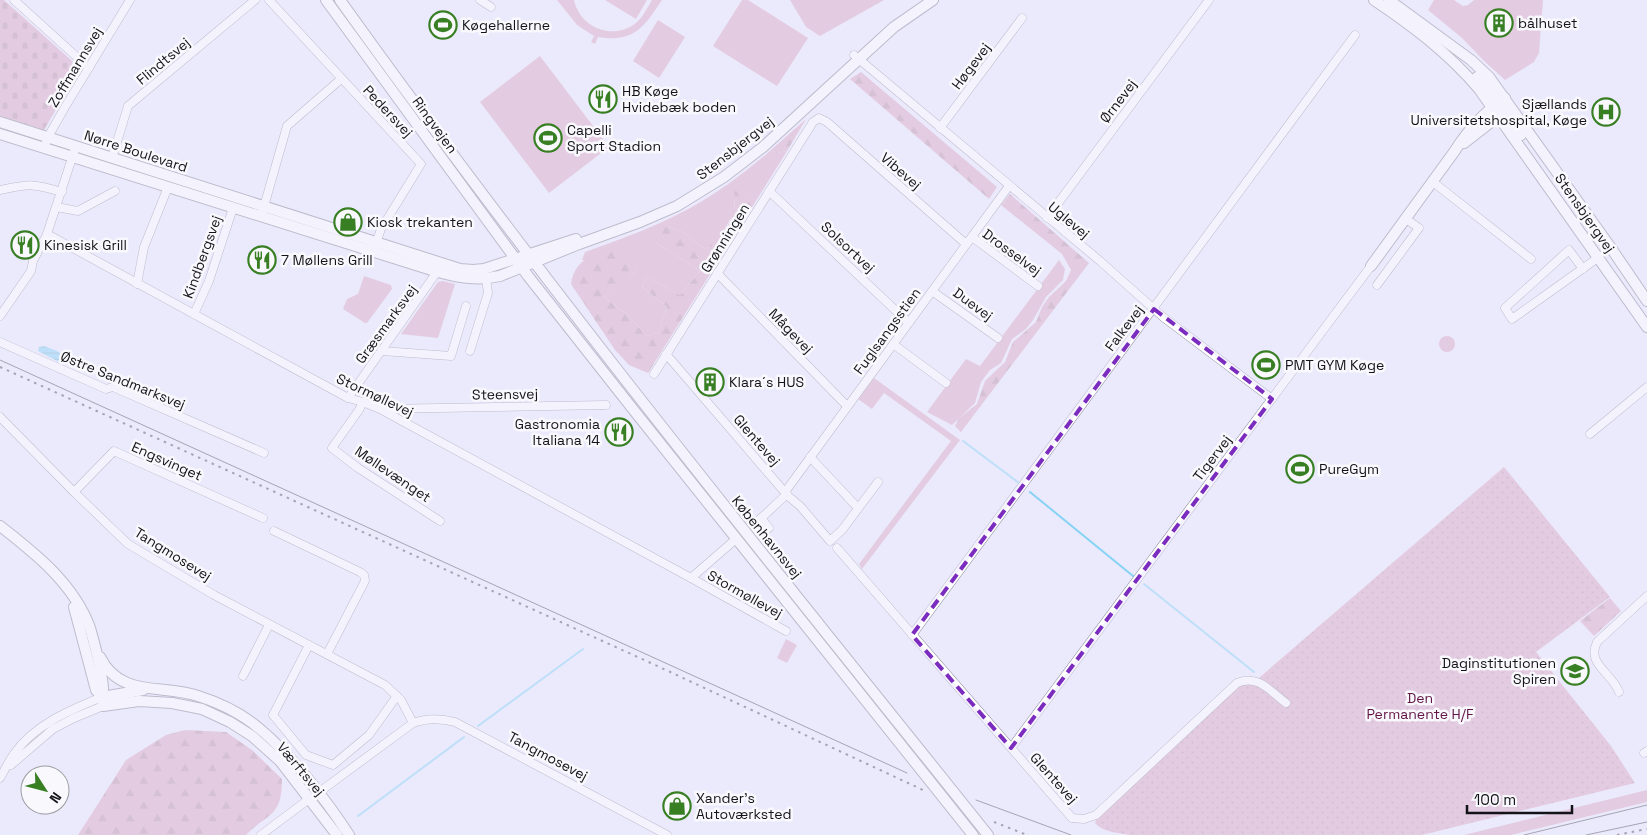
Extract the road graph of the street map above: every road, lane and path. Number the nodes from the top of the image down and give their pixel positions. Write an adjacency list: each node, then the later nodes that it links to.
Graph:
1 (14, 0): 17 (street)
2 (130, 0): 17 (street, Zoffmannsvej)
3 (255, 0): 29 (street, Flindtsvej)
4 (269, 0): 18 (street, Pedersvej)
5 (327, 0): 49 (street, Ringvejen)
6 (340, 0): 47 (street, Ringvejen)
7 (480, 0): 13 (street)
8 (921, 0): 16 (street, Stensbjergvej)
9 (933, 0): 16 (street, Stensbjergvej)
10 (1209, 0): 40 (street, Ørnevej)
11 (1374, 0): 19 (street, Stensbjergvej)
12 (1389, 0): 19 (street, Stensbjergvej)
13 (491, 7)
14 (1022, 18): 23 (street, Høgevej)
15 (1355, 35): 61 (street, Falkevej)
16 (856, 57): 23 (street, Uglevej); 47 (street, Stensbjergvej)
17 (89, 68): 25 (street, Zoffmannsvej)
18 (341, 79): 39 (street); 45 (street, Pedersvej)
19 (1499, 102): 20 (street, Stensbjergvej); 20 (street, Stensbjergvej); 27 (street, Tigervej)
20 (1505, 111): 27 (street, Tigervej); 46 (street, Stensbjergvej); 59 (street, Stensbjergvej)
21 (819, 118): 34 (street, Grønningen); 44 (street, Vibevej)
22 (0, 122): 25 (street, Nørre Boulevard)
23 (940, 128): 31 (street, Uglevej)
24 (0, 134): 25 (street, Nørre Boulevard)
25 (46, 142): 26 (street, Nørre Boulevard); 28 (street, Nørre Boulevard)
26 (76, 146): 28 (street); 29 (street, Nørre Boulevard)
27 (1454, 152): 30 (street, Tigervej)
28 (72, 157): 32 (street, Nørre Boulevard); 35 (street)
29 (112, 158): 39 (street, Nørre Boulevard)
30 (1433, 182): 41 (street, Tigervej); 48 (street)
31 (1009, 186): 40 (street, Uglevej); 43 (street, Fuglsangsstien)
32 (168, 187): 38 (street, Nørre Boulevard); 55 (street)
33 (0, 190): 35 (street)
34 (769, 190): 53 (street, Grønningen); 64 (street, Solsortvej)
35 (62, 192): 37 (street)
36 (115, 192): 37 (street)
37 (56, 207): 42 (street)
38 (233, 208): 39 (street, Nørre Boulevard); 62 (street, Kindbergsvej)
39 (263, 212): 45 (street, Nørre Boulevard)
40 (1047, 218): 61 (street, Uglevej)
41 (1406, 219): 50 (street, Tigervej); 56 (street)
42 (47, 234): 55 (street, Stormøllevej); 63 (street)
43 (972, 237): 44 (street, Fuglsangsstien); 57 (street, Drosselvej)
44 (966, 244): 58 (street, Fuglsangsstien)
45 (374, 247): 51 (street, Nørre Boulevard)
46 (1599, 257): 52 (street); 65 (street, Stensbjergvej)
47 (531, 258): 49 (street, Stensbjergvej); 122 (street, Københavnsvej)
48 (1532, 259)
49 (518, 263): 51 (street, Nørre Boulevard); 54 (street, Nørre Boulevard); 96 (street, Københavnsvej)
50 (1371, 266): 76 (street, Tigervej)
51 (440, 268): 54 (street, Nørre Boulevard); 69 (street, Græsmarksvej)
52 (1583, 269): 52 (street)
53 (717, 273): 71 (street, Grønningen); 79 (street, Mågevej)
54 (486, 280): 70 (street)
55 (136, 284): 62 (street, Stormøllevej)
56 (1376, 285)
57 (1038, 286)
58 (932, 291): 64 (street, Fuglsangsstien); 66 (street, Duevej)
59 (1647, 302)
60 (466, 306): 69 (street)
61 (1154, 309): 76 (street, Uglevej); 103 (street, Falkevej)
62 (194, 314): 75 (street, Stormøllevej)
63 (0, 316)
64 (909, 322): 68 (street, Fuglsangsstien)
65 (1647, 327)
66 (998, 338)
67 (0, 342): 85 (street, Østre Sandmarksvej)
68 (893, 344): 73 (street); 79 (street, Fuglsangsstien)
69 (382, 350): 75 (street, Græsmarksvej)
70 (470, 352)
71 (666, 354): 72 (street, Grønningen); 89 (street, Glentevej)
72 (654, 374)
73 (946, 383)
74 (1647, 387): 84 (street)
75 (348, 398): 77 (street, Stormøllevej)
76 (1272, 399): 114 (street, Tigervej)
77 (363, 402): 81 (street, Stormøllevej); 92 (street, Møllevænget)
78 (606, 405): 80 (street, Steensvej)
79 (847, 406): 86 (street, Fuglsangsstien)
80 (405, 408): 81 (street, Steensvej); 83 (street)
81 (380, 409): 83 (street, Stormøllevej)
82 (0, 417): 88 (street, Tangmosevej)
83 (403, 421): 98 (street, Stormøllevej)
84 (1590, 434)
85 (264, 453)
86 (810, 457): 89 (street, Fuglsangsstien); 90 (street)
87 (878, 482): 90 (street)
88 (74, 492): 91 (street, Engsvinget); 101 (street, Tangmosevej)
89 (786, 493): 90 (street, Glentevej); 94 (street, Fuglsangsstien)
90 (858, 508)
91 (263, 518)
92 (440, 521)
93 (0, 526): 99 (street, Værftsvej)
94 (770, 528)
95 (274, 531): 106 (street)
96 (736, 539): 98 (street, Stormøllevej); 121 (street, Københavnsvej)
97 (837, 548): 103 (street, Glentevej)
98 (691, 578): 102 (street, Stormøllevej)
99 (64, 586): 104 (street, Værftsvej); 111 (street, Værftsvej)
100 (1647, 596): 109 (street)
101 (269, 625): 105 (street, Tangmosevej); 107 (street)
102 (786, 631)
103 (912, 635): 114 (street, Glentevej)
104 (94, 645): 108 (street, Værftsvej); 111 (street, Værftsvej)
105 (309, 645): 106 (street, Tangmosevej); 110 (street)
106 (327, 654): 110 (street, Tangmosevej)
107 (243, 676)
108 (149, 689): 111 (street, Værftsvej); 116 (street, Værftsvej)
109 (1619, 692)
110 (397, 696): 113 (street, Tangmosevej)
111 (103, 701): 115 (street); 116 (street, Værftsvej)
112 (1286, 703): 114 (street, Glentevej)
113 (413, 723): 116 (street, Tangmosevej); 120 (street, Tangmosevej)
114 (1011, 748)
115 (0, 778)
116 (314, 796): 117 (street, Tangmosevej); 118 (street, Værftsvej); 119 (street, Værftsvej)
117 (260, 835)
118 (337, 835)
119 (349, 835)
120 (667, 835)
121 (973, 835)
122 (988, 835)

